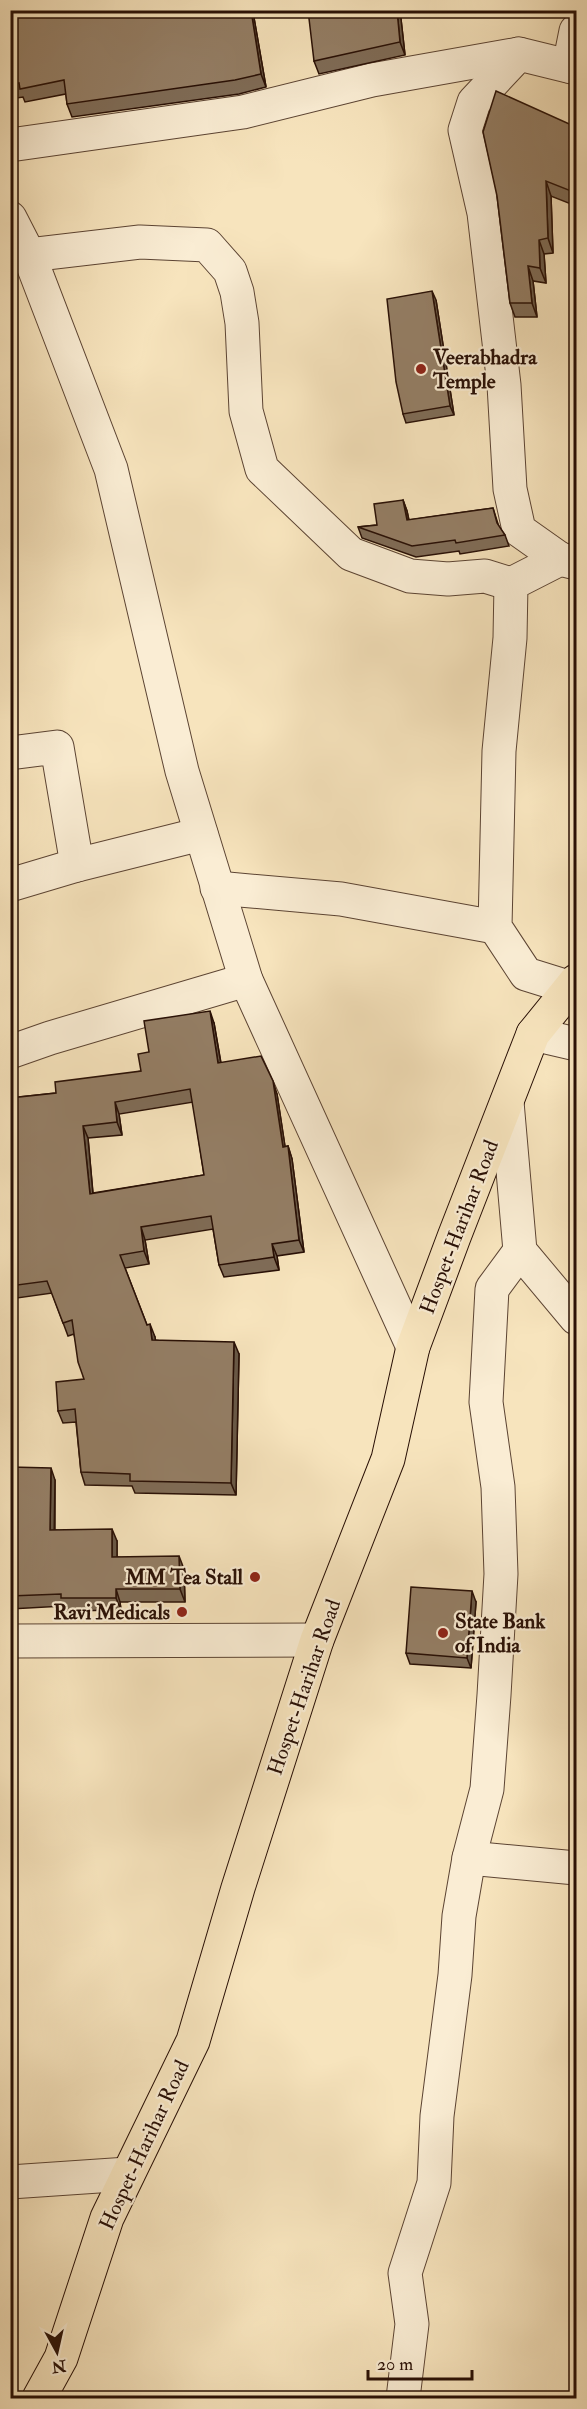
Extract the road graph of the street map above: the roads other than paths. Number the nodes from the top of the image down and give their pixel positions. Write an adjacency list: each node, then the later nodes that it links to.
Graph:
1 (576, 31): 3 (street)
2 (519, 54): 3 (street); 4 (street); 7 (street)
3 (573, 67)
4 (10, 145)
5 (10, 218): 6 (street)
6 (29, 255): 8 (street); 10 (street)
7 (568, 561): 8 (street)
8 (511, 584): 14 (street)
9 (10, 753): 11 (street)
10 (201, 834): 11 (street); 13 (street)
11 (76, 865): 12 (street)
12 (10, 885)
13 (217, 888): 14 (street); 15 (street)
14 (495, 927): 16 (street)
15 (246, 980): 19 (street); 23 (street)
16 (574, 985): 17 (main road, Hospet-Harihar Road)
17 (533, 1034): 18 (street); 20 (main road, Hospet-Harihar Road)
18 (576, 1044)
19 (10, 1052)
20 (507, 1102): 21 (street); 23 (main road, Hospet-Harihar Road)
21 (520, 1251): 22 (street); 26 (street)
22 (576, 1318)
23 (413, 1347): 24 (main road, Hospet-Harihar Road)
24 (317, 1640): 25 (street); 28 (main road, Hospet-Harihar Road)
25 (10, 1641)
26 (469, 1858): 27 (street); 31 (street)
27 (576, 1868)
28 (128, 2175): 29 (street); 30 (main road, Hospet-Harihar Road)
29 (10, 2182)
30 (39, 2398)
31 (404, 2398)

